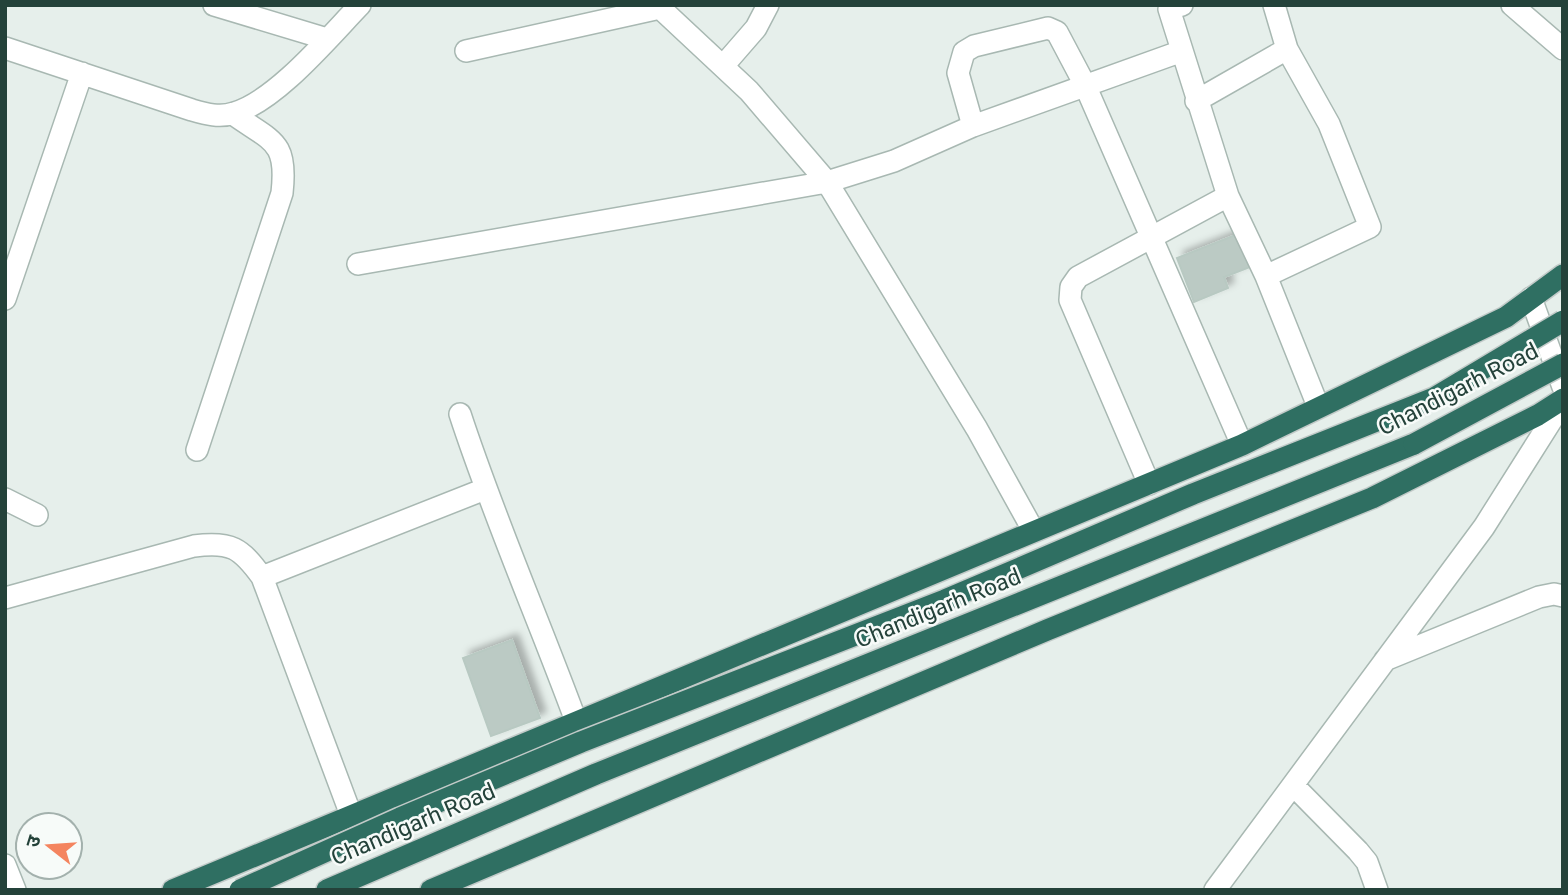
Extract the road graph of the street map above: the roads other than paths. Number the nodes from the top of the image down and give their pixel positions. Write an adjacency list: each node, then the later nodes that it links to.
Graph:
1 (214, 5): 8 (street)
2 (360, 5): 9 (street)
3 (768, 5): 15 (street)
4 (1274, 5): 11 (street)
5 (1512, 5): 12 (street)
6 (659, 6): 13 (street); 15 (street)
7 (1173, 7): 14 (street)
8 (246, 10): 9 (street)
9 (327, 38): 19 (street)
10 (5, 48): 16 (street)
11 (1287, 49): 18 (street); 26 (street)
12 (1563, 49)
13 (466, 51)
14 (1182, 51): 17 (street); 18 (street)
15 (723, 66): 21 (street)
16 (82, 73): 19 (street); 28 (street)
17 (1086, 85): 20 (street); 20 (street); 23 (street)
18 (1196, 101): 22 (street)
19 (233, 114): 36 (street)
20 (973, 126): 21 (street)
21 (827, 183): 24 (street); 41 (street)
22 (1228, 196): 23 (street); 26 (street)
23 (1153, 239): 35 (street); 37 (street)
24 (358, 264)
25 (1563, 275): 27 (highway)
26 (1266, 276): 33 (street)
27 (1531, 298): 31 (street); 33 (highway)
28 (5, 299)
29 (1563, 321): 53 (highway, bridge)
30 (1563, 364): 54 (highway, Chandigarh Road, bridge)
31 (1563, 387)
32 (1563, 400): 45 (street); 50 (highway)
33 (1318, 406): 35 (highway)
34 (460, 414): 38 (street)
35 (1242, 445): 37 (highway)
36 (197, 450)
37 (1149, 484): 41 (highway)
38 (485, 489): 42 (street); 46 (street)
39 (5, 499): 40 (street)
40 (37, 515)
41 (1033, 530): 46 (highway)
42 (262, 577): 44 (street); 48 (street)
43 (1563, 596): 45 (street)
44 (5, 598)
45 (1385, 660): 47 (street)
46 (576, 721): 48 (highway)
47 (1293, 785): 56 (street); 57 (street)
48 (351, 816): 52 (highway)
49 (5, 865): 51 (street)
50 (459, 884): 55 (highway)
51 (15, 890)
52 (173, 890)
53 (240, 890)
54 (327, 890)
55 (431, 890)
56 (1215, 890)
57 (1377, 890)

